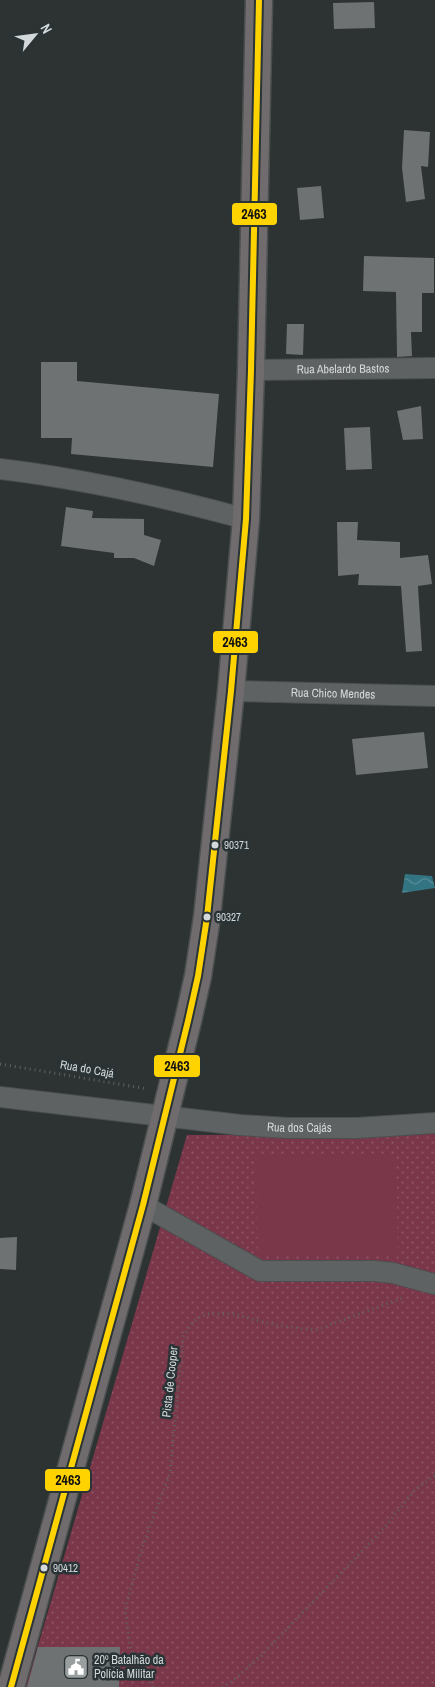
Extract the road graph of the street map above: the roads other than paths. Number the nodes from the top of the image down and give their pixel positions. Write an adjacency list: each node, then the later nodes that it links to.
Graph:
1 (260, 0): 3 (main road)
2 (435, 368): 3 (street, Rua Abelardo Bastos)
3 (251, 370): 5 (main road)
4 (0, 469): 5 (street)
5 (246, 519): 6 (main road)
6 (231, 691): 7 (street, Rua Chico Mendes); 9 (main road)
7 (435, 696)
8 (0, 1098): 9 (street, Rua dos Cajás)
9 (168, 1104): 10 (street, Rua dos Cajás); 11 (main road)
10 (435, 1123)
11 (143, 1205): 12 (street); 13 (main road)
12 (434, 1284)
13 (11, 1687)

